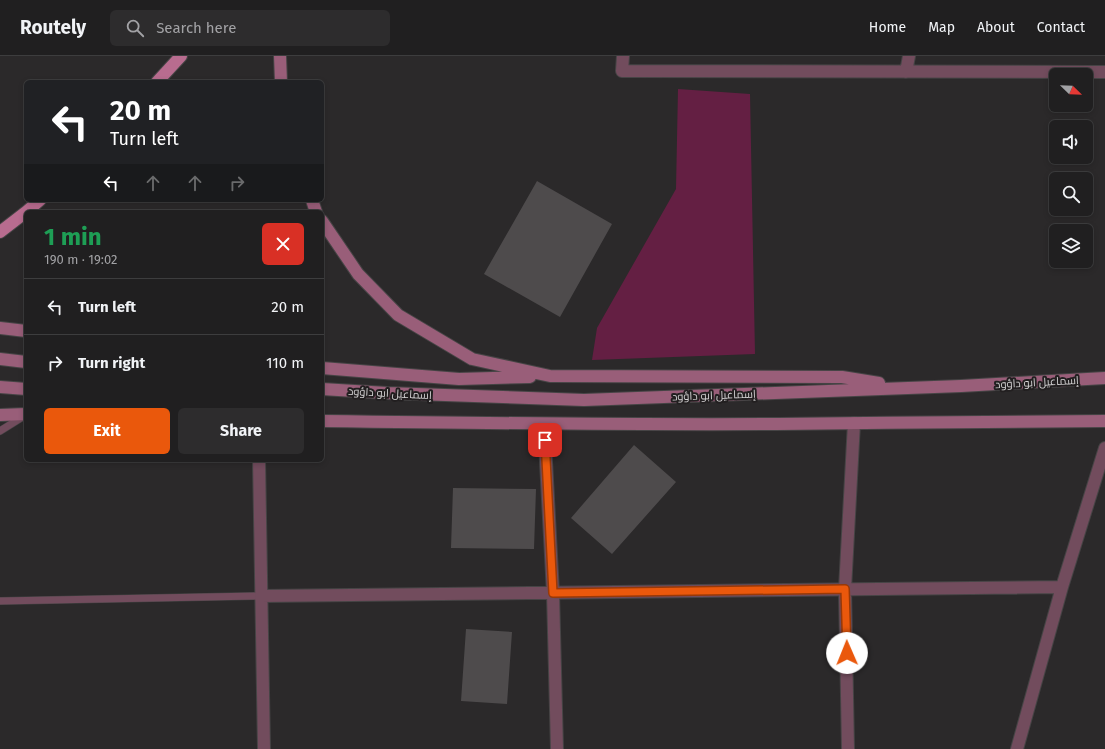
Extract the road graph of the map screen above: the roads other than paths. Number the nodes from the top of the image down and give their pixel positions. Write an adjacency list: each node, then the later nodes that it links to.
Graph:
1 (181, 56): 7 (main road)
2 (280, 56): 8 (main road)
3 (623, 56): 5 (street)
4 (909, 56): 5 (street)
5 (906, 72): 6 (street)
6 (1105, 72)
7 (159, 80)
8 (281, 80)
9 (38, 202): 10 (main road)
10 (28, 210)
11 (24, 214): 13 (main road)
12 (324, 224): 19 (main road)
13 (0, 232)
14 (0, 328): 15 (main road)
15 (24, 331)
16 (0, 359): 17 (main road)
17 (24, 362)
18 (324, 368): 19 (main road)
19 (550, 376): 22 (main road)
20 (1105, 378): 22 (main road, إسماعيل ابو داؤود)
21 (0, 387): 23 (main road)
22 (903, 388): 24 (main road, إسماعيل ابو داؤود)
23 (24, 389)
24 (324, 389)
25 (24, 414): 26 (main road)
26 (0, 415)
27 (24, 415): 32 (lane)
28 (324, 421): 31 (main road)
29 (1105, 421): 30 (main road)
30 (854, 423): 31 (main road); 36 (street)
31 (544, 424): 37 (street)
32 (0, 431)
33 (1105, 448): 35 (street)
34 (259, 462): 38 (street)
35 (1062, 587): 36 (street); 43 (street)
36 (845, 589): 37 (street); 42 (street)
37 (553, 593): 38 (street); 41 (street)
38 (261, 596): 39 (lane); 40 (street)
39 (0, 601)
40 (264, 749)
41 (557, 749)
42 (848, 749)
43 (1017, 749)

